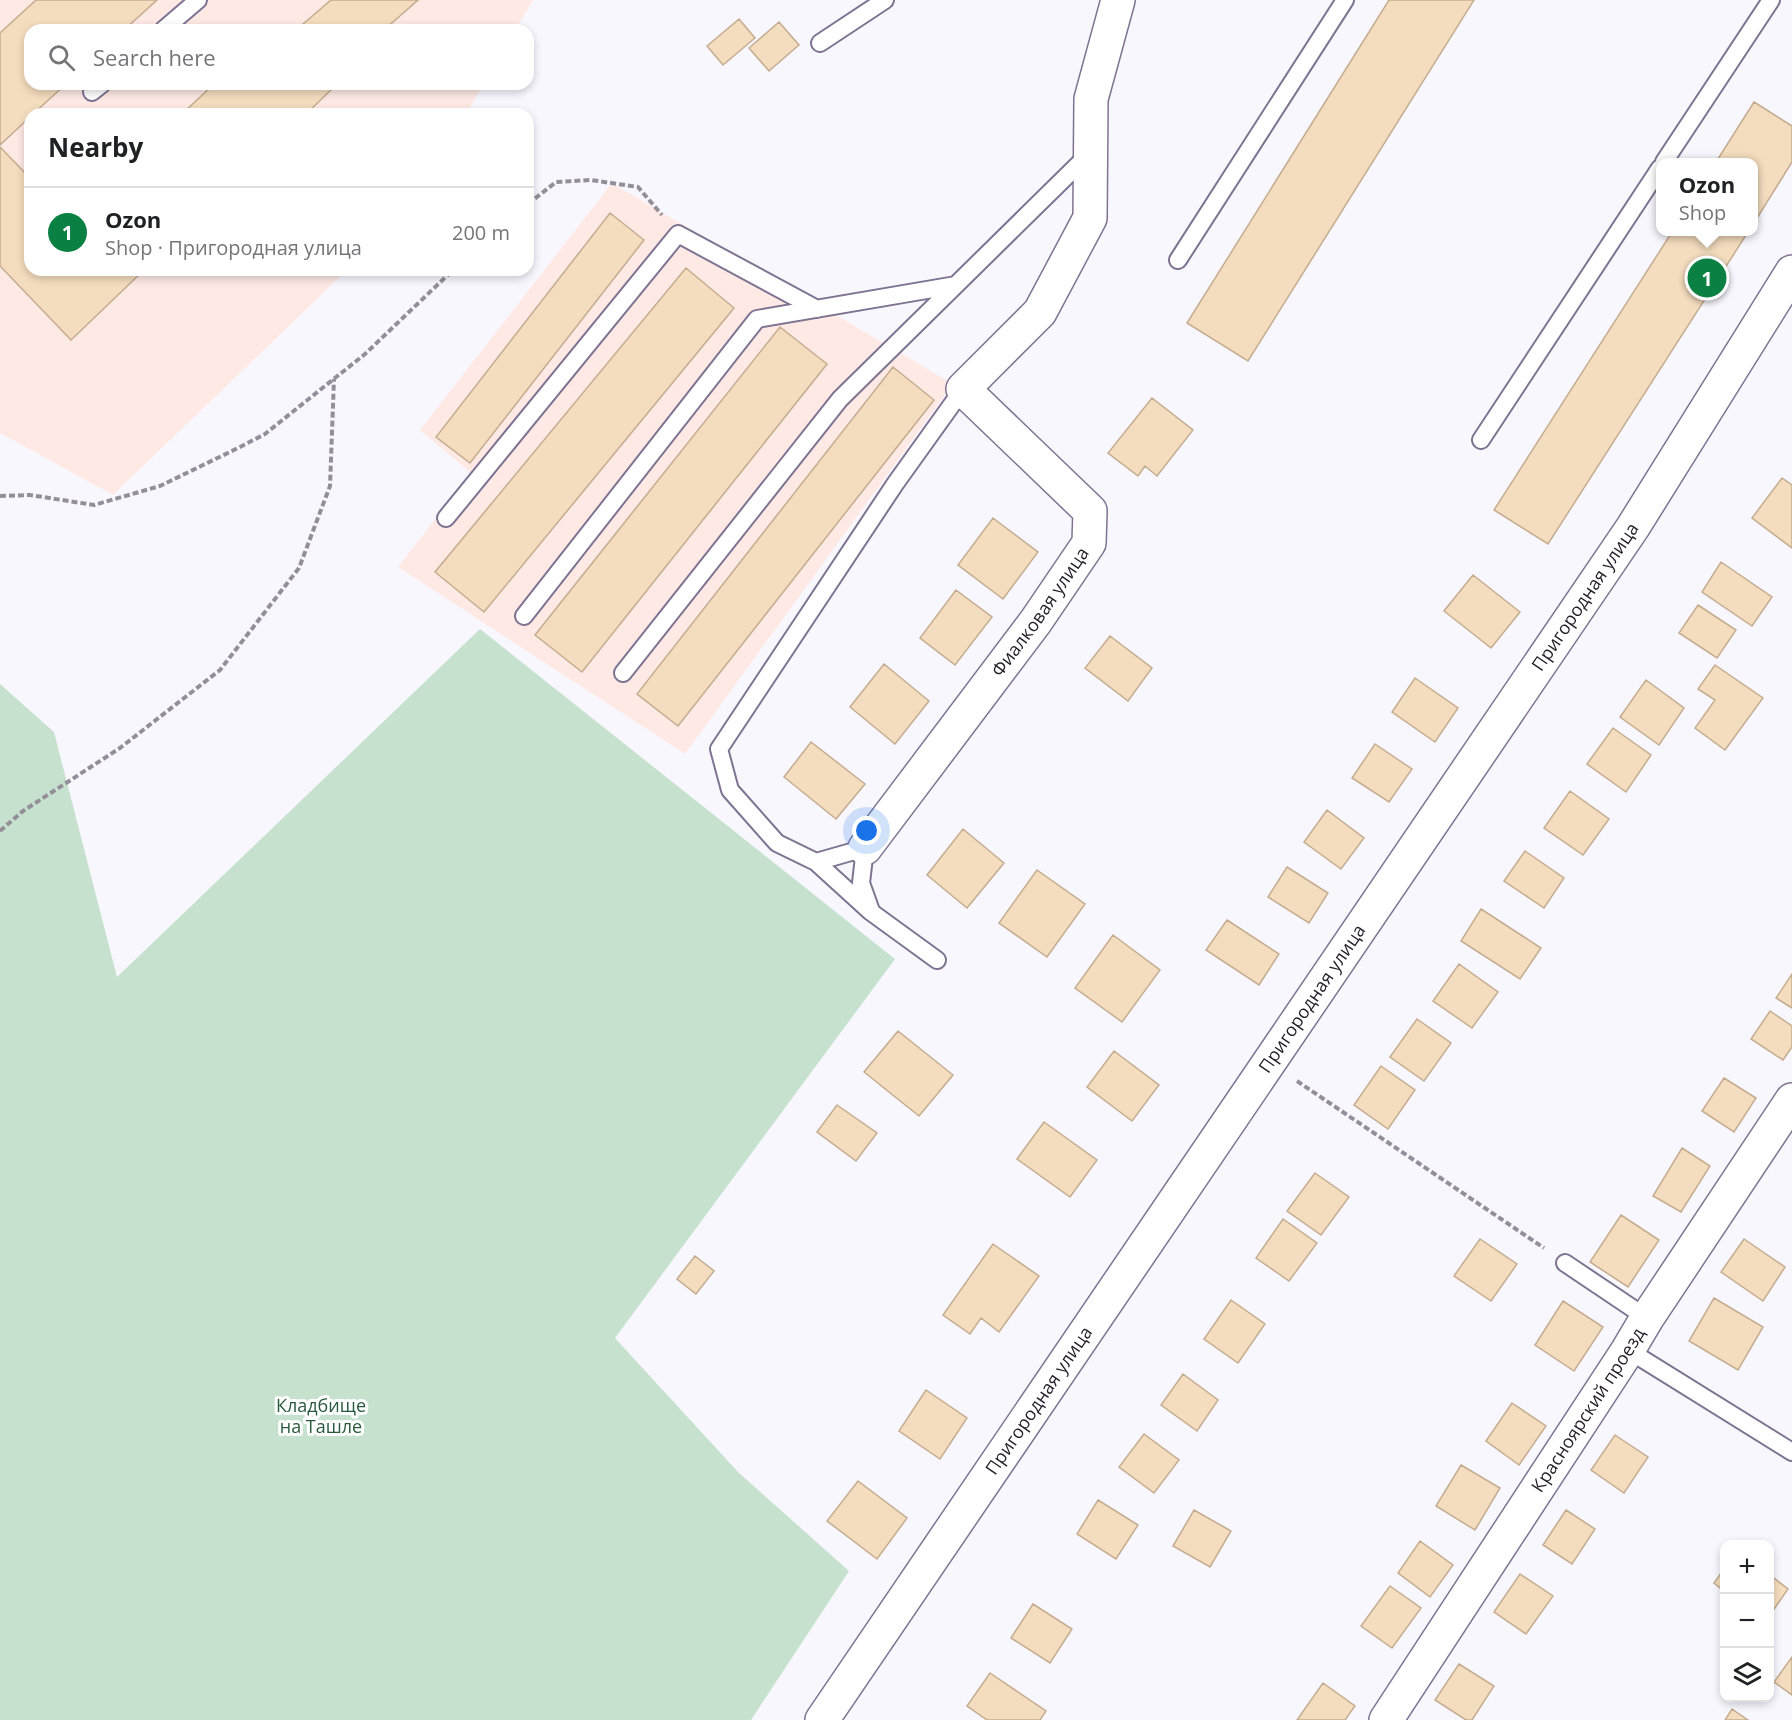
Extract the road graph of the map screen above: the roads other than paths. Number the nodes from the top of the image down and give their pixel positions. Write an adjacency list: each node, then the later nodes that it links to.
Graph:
1 (198, 0): 6 (lane)
2 (885, 0): 7 (lane)
3 (1118, 0): 8 (street)
4 (1345, 0): 11 (lane)
5 (1771, 0): 9 (lane)
6 (171, 24)
7 (820, 43)
8 (1089, 153): 13 (lane); 15 (street)
9 (1667, 158)
10 (1656, 174): 16 (lane)
11 (1178, 260)
12 (1792, 272): 29 (street, Пригородная улица)
13 (956, 285): 14 (lane); 19 (lane)
14 (817, 309): 17 (lane); 18 (lane)
15 (963, 389): 20 (street, Фиалковая улица); 21 (lane)
16 (1481, 440)
17 (446, 518)
18 (524, 616)
19 (623, 673)
20 (865, 848): 21 (lane); 22 (lane)
21 (816, 862): 22 (lane)
22 (871, 912): 23 (lane)
23 (937, 960)
24 (1792, 1100): 26 (street, Красноярский проезд)
25 (1565, 1263): 26 (lane)
26 (1647, 1318): 27 (street, Красноярский проезд)
27 (1628, 1350): 28 (lane); 30 (street, Красноярский проезд)
28 (1792, 1452)
29 (822, 1720)
30 (1386, 1720)

